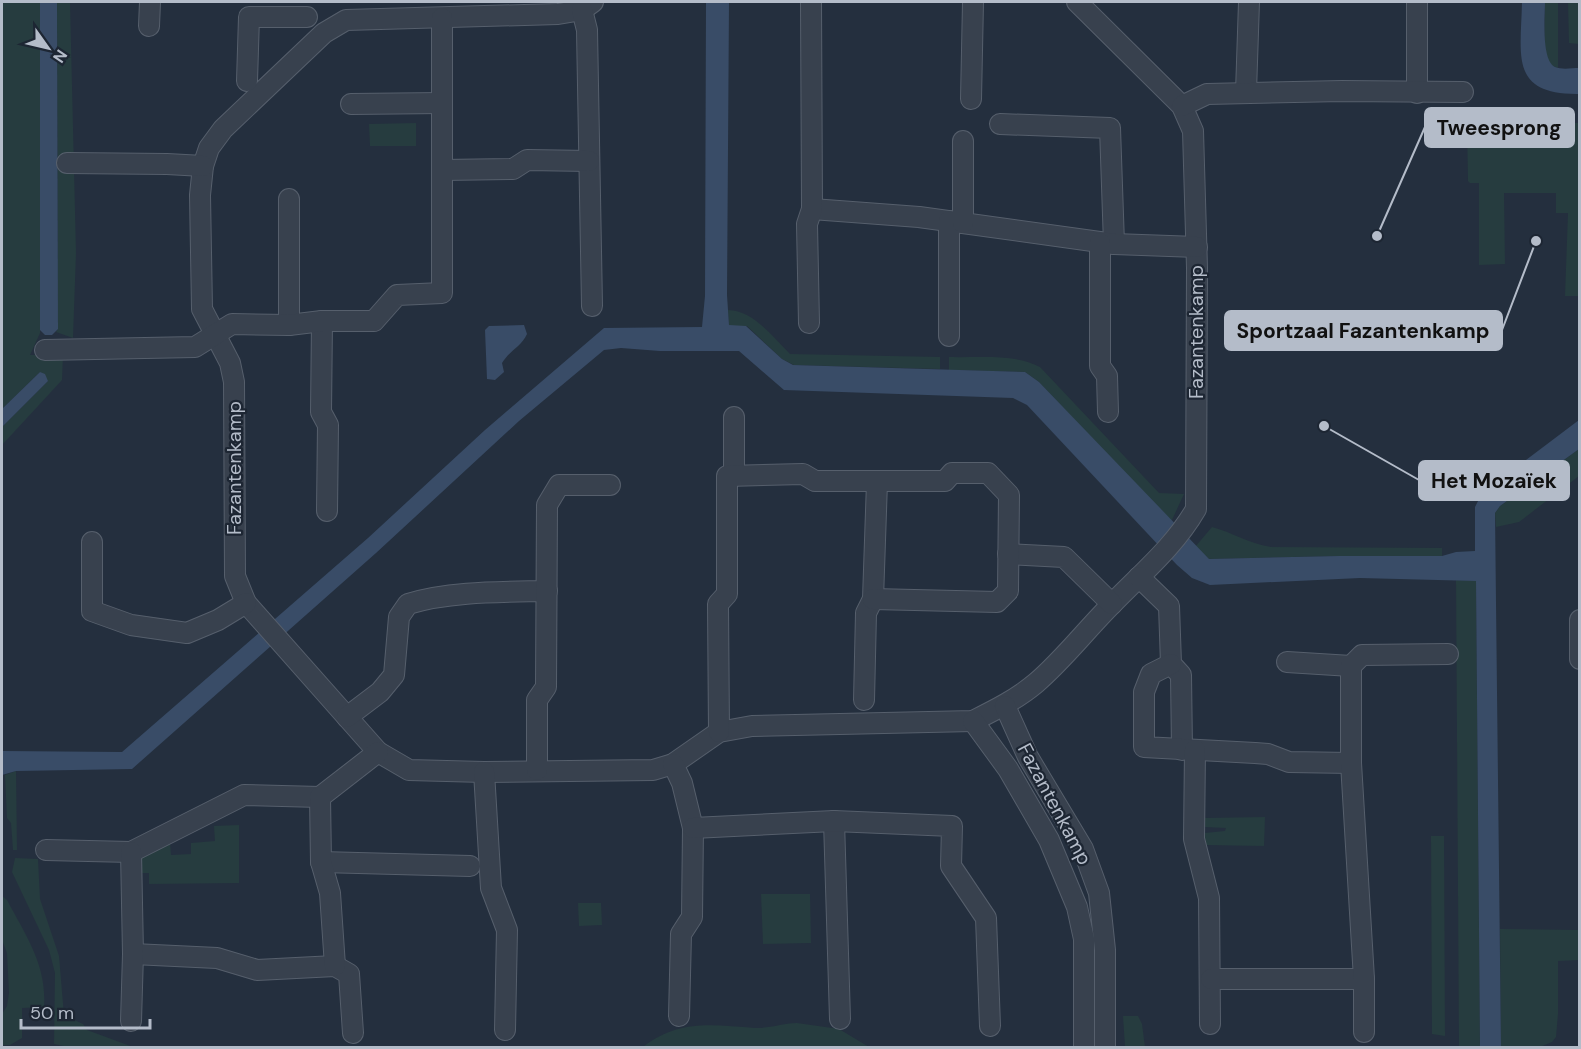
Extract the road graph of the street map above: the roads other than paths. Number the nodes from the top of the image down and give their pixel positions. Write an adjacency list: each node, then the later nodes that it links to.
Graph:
1 (150, 2): 11 (street)
2 (811, 2): 28 (street)
3 (973, 2): 17 (street)
4 (1077, 2): 20 (street, Fazantenkamp)
5 (1249, 2): 14 (street)
6 (1417, 2): 16 (street)
7 (588, 6): 9 (street, Fazantenkamp); 23 (street, Fazantenkamp)
8 (307, 9): 12 (street); 13 (street)
9 (470, 9): 10 (street, Fazantenkamp)
10 (442, 18): 12 (street, Fazantenkamp); 18 (street)
11 (149, 26)
12 (324, 33): 25 (street, Fazantenkamp)
13 (247, 81)
14 (1246, 92): 16 (street); 20 (street)
15 (1463, 92): 16 (street)
16 (1417, 93)
17 (971, 99)
18 (442, 103): 19 (street); 26 (street)
19 (351, 104)
20 (1182, 106): 31 (street, Fazantenkamp)
21 (1000, 124): 30 (street)
22 (963, 141): 29 (street)
23 (589, 161): 26 (street); 32 (street, Fazantenkamp)
24 (67, 163): 25 (street)
25 (203, 166): 36 (street, Fazantenkamp)
26 (443, 170): 33 (street)
27 (289, 200): 35 (street)
28 (812, 209): 29 (street, Fazantenkamp); 34 (street)
29 (956, 222): 30 (street, Fazantenkamp); 37 (street)
30 (1107, 243): 31 (street, Fazantenkamp); 39 (street)
31 (1197, 247): 47 (street, Fazantenkamp)
32 (592, 306)
33 (322, 321): 35 (street); 44 (street)
34 (809, 323)
35 (289, 325): 36 (street)
36 (216, 334): 38 (street); 50 (street, Fazantenkamp)
37 (949, 336)
38 (45, 350)
39 (1108, 412)
40 (734, 417): 41 (street)
41 (734, 476): 42 (street); 62 (street)
42 (877, 482): 46 (street); 49 (street)
43 (610, 485): 48 (street)
44 (327, 511)
45 (92, 542): 50 (street)
46 (1008, 554): 49 (street); 51 (street)
47 (1140, 577): 51 (street, Fazantenkamp); 56 (street)
48 (547, 591): 60 (street); 67 (street)
49 (873, 599): 58 (street)
50 (246, 603): 60 (street, Fazantenkamp)
51 (1112, 604): 59 (street, Fazantenkamp)
52 (1579, 623): 54 (street)
53 (1448, 654): 57 (street)
54 (1580, 659)
55 (1287, 662): 57 (street)
56 (1171, 664): 63 (street); 63 (street)
57 (1351, 666): 65 (street)
58 (864, 700)
59 (1005, 706): 61 (street, Fazantenkamp); 89 (street, Fazantenkamp)
60 (347, 717): 64 (street, Fazantenkamp)
61 (974, 721): 62 (street, Fazantenkamp); 88 (street, Fazantenkamp)
62 (719, 732): 66 (street, Fazantenkamp)
63 (1188, 750): 65 (street); 78 (street)
64 (378, 752): 68 (street, Fazantenkamp); 69 (street)
65 (1351, 763): 79 (street)
66 (672, 764): 67 (street, Fazantenkamp); 71 (street)
67 (537, 770): 68 (street, Fazantenkamp)
68 (484, 772): 85 (street)
69 (320, 797): 73 (street); 74 (street)
70 (834, 821): 71 (street); 81 (street); 84 (street)
71 (693, 828): 80 (street)
72 (46, 850): 73 (street)
73 (131, 852): 76 (street)
74 (321, 862): 75 (street); 77 (street)
75 (470, 866)
76 (133, 954): 77 (street); 82 (street)
77 (335, 966): 87 (street)
78 (1211, 979): 79 (street); 83 (street)
79 (1364, 979): 86 (street)
80 (679, 1016)
81 (840, 1019)
82 (131, 1022)
83 (1210, 1024)
84 (990, 1026)
85 (505, 1029)
86 (1364, 1032)
87 (353, 1033)
88 (1084, 1047)
89 (1105, 1047)

